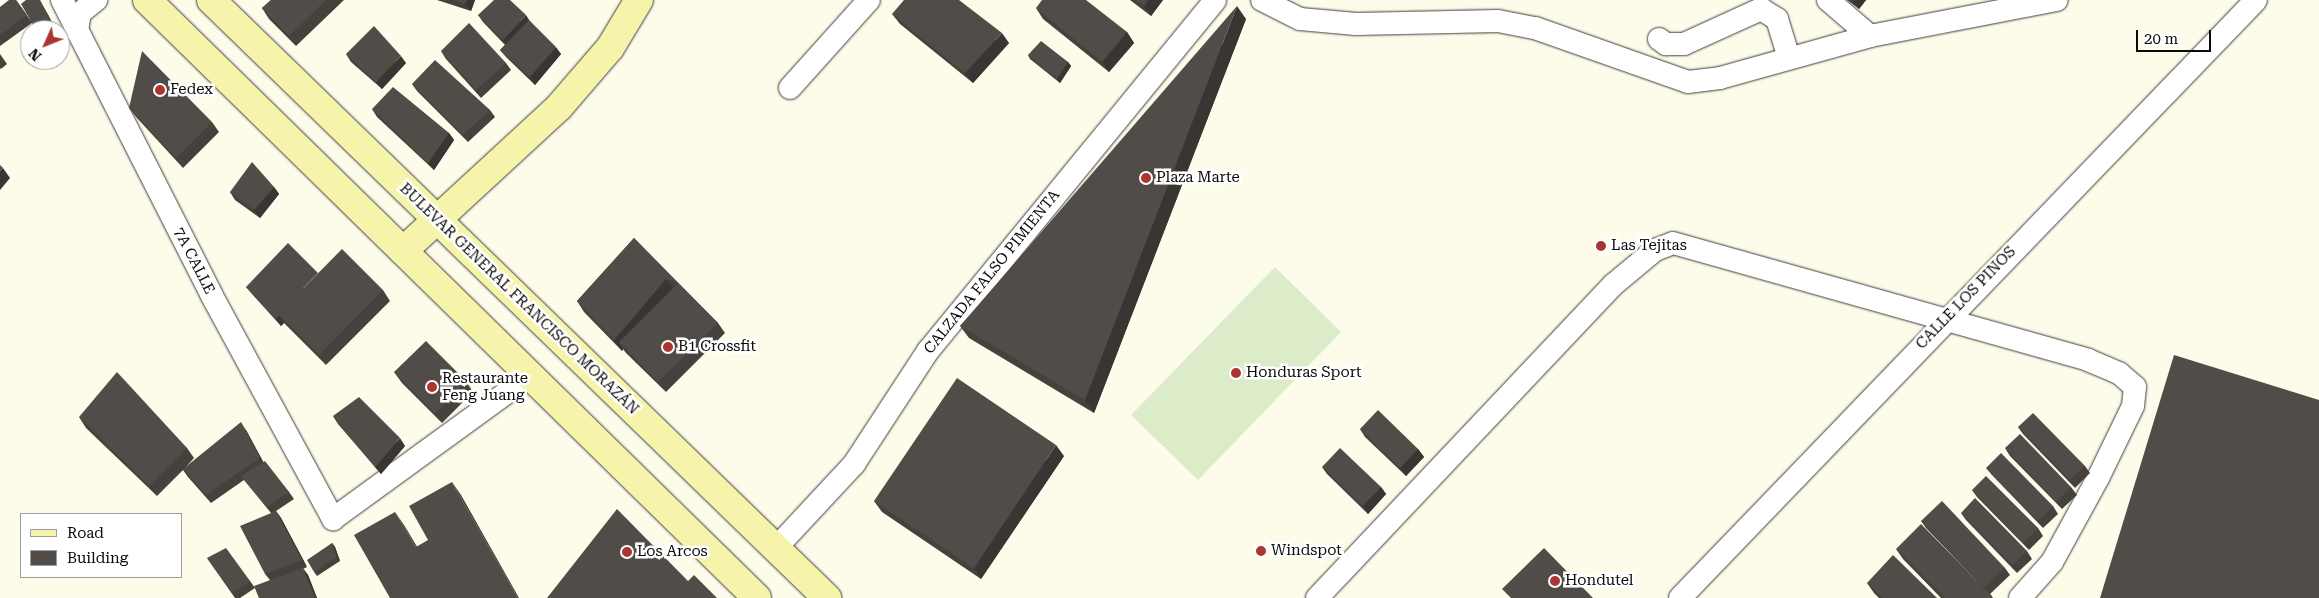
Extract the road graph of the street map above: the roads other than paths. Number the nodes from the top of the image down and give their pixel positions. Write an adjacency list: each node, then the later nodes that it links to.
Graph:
1 (62, 0): 12 (street, 7A CALLE)
2 (96, 0): 12 (street)
3 (147, 0): 18 (main road)
4 (211, 0): 17 (main road, BULEVAR GENERAL FRANCISCO MORAZÁN)
5 (638, 0): 17 (main road)
6 (869, 0): 16 (street)
7 (1215, 0): 21 (street, CALZADA FALSO PIMIENTA)
8 (1262, 0): 15 (street)
9 (1828, 0): 13 (street)
10 (2057, 0): 13 (street)
11 (2256, 0): 19 (street, CALLE LOS PINOS)
12 (77, 31): 20 (street, 7A CALLE)
13 (1870, 36): 15 (street)
14 (1659, 39): 15 (street)
15 (1789, 58)
16 (790, 88)
17 (438, 220): 18 (main road); 21 (main road, BULEVAR GENERAL FRANCISCO MORAZÁN)
18 (403, 251): 20 (main road)
19 (1947, 318): 24 (street); 25 (street, CALLE LOS PINOS); 26 (street)
20 (530, 376): 22 (main road)
21 (776, 548): 23 (main road, BULEVAR GENERAL FRANCISCO MORAZÁN)
22 (757, 598)
23 (828, 598)
24 (1317, 598)
25 (1680, 598)
26 (2020, 598)

